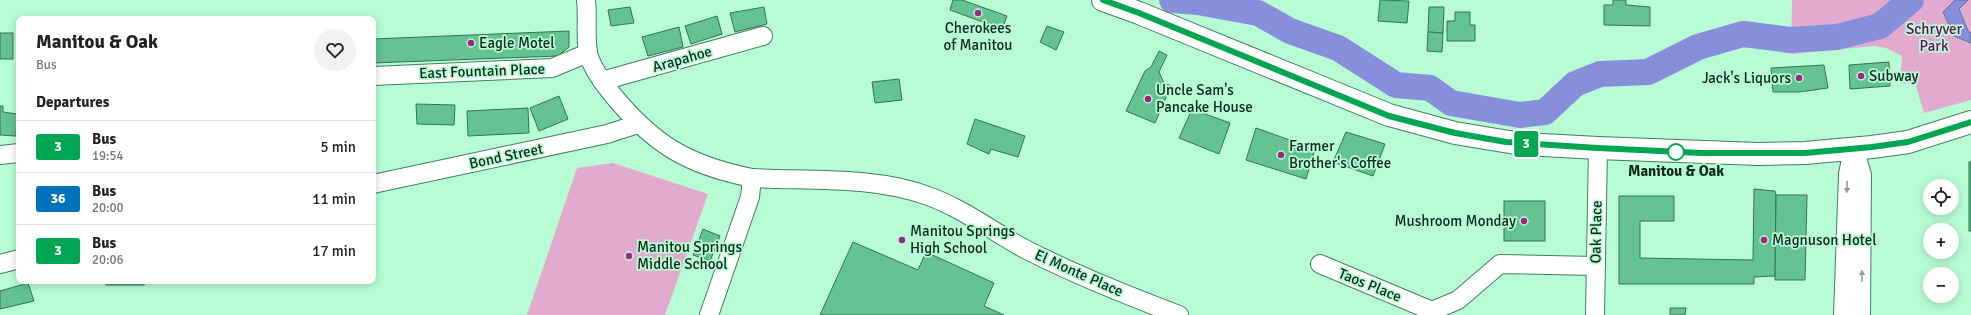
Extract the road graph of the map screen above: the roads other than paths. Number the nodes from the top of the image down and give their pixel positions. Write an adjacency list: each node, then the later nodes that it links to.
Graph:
1 (586, 0): 4 (street, El Monte Place)
2 (1103, 0): 9 (main road)
3 (763, 36): 6 (street, Arapahoe)
4 (588, 53): 5 (street, East Fountain Place); 6 (street, El Monte Place)
5 (376, 76)
6 (602, 81): 8 (street, El Monte Place)
7 (1971, 122): 10 (main road)
8 (638, 124): 13 (street, El Monte Place); 14 (street, Bond Street)
9 (1598, 148): 10 (main road); 18 (street, Oak Place)
10 (1854, 148): 22 (street, one-way to 22); 23 (street, one-way to 10)
11 (16, 153): 12 (street)
12 (0, 155)
13 (752, 178): 19 (street); 20 (street, El Monte Place)
14 (376, 183)
15 (16, 260): 16 (street)
16 (0, 264)
17 (1320, 264): 18 (street, Taos Place)
18 (1596, 266): 21 (street, Oak Place)
19 (709, 315)
20 (1179, 315)
21 (1595, 315)
22 (1843, 315)
23 (1861, 315)

